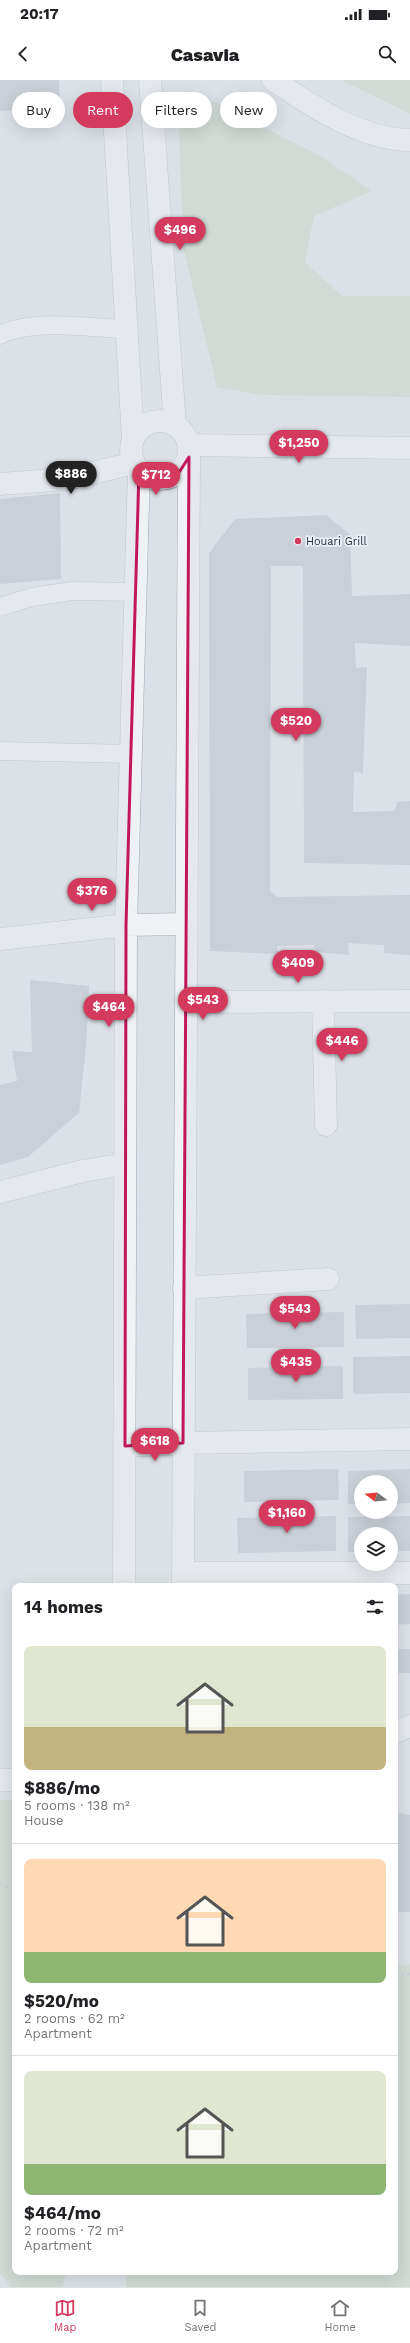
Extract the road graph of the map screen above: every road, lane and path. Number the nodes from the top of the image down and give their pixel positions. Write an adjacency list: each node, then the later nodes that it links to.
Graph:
1 (112, 80): 5 (street)
2 (150, 80): 7 (street)
3 (273, 80): 4 (street)
4 (410, 140)
5 (127, 329): 6 (lane); 8 (street)
6 (0, 335)
7 (175, 425): 8 (street); 10 (street)
8 (133, 440): 11 (street)
9 (410, 448): 10 (street)
10 (189, 451): 11 (street); 17 (street)
11 (136, 467): 12 (street); 13 (street)
12 (0, 484)
13 (136, 592): 14 (lane); 16 (street)
14 (0, 607)
15 (0, 751): 16 (lane)
16 (131, 754): 18 (street)
17 (186, 924): 18 (street); 22 (street)
18 (126, 925): 19 (street); 24 (street)
19 (0, 939)
20 (323, 1001): 21 (street); 22 (street); 23 (street)
21 (410, 1001)
22 (186, 1002): 27 (street)
23 (326, 1124)
24 (125, 1164): 25 (street); 30 (street)
25 (0, 1192)
26 (328, 1279): 27 (street)
27 (184, 1288): 29 (street)
28 (410, 1439): 29 (street)
29 (183, 1443): 30 (street); 32 (street)
30 (125, 1446): 34 (street)
31 (410, 1573): 33 (street)
32 (183, 1580): 33 (street)
33 (331, 1580)
34 (124, 1583)
35 (410, 1726): 36 (street)
36 (398, 1731)
37 (0, 1780): 38 (street)
38 (12, 1780)
39 (0, 1884): 40 (path)
40 (12, 1888)
41 (410, 1974): 42 (path)
42 (398, 1976)

